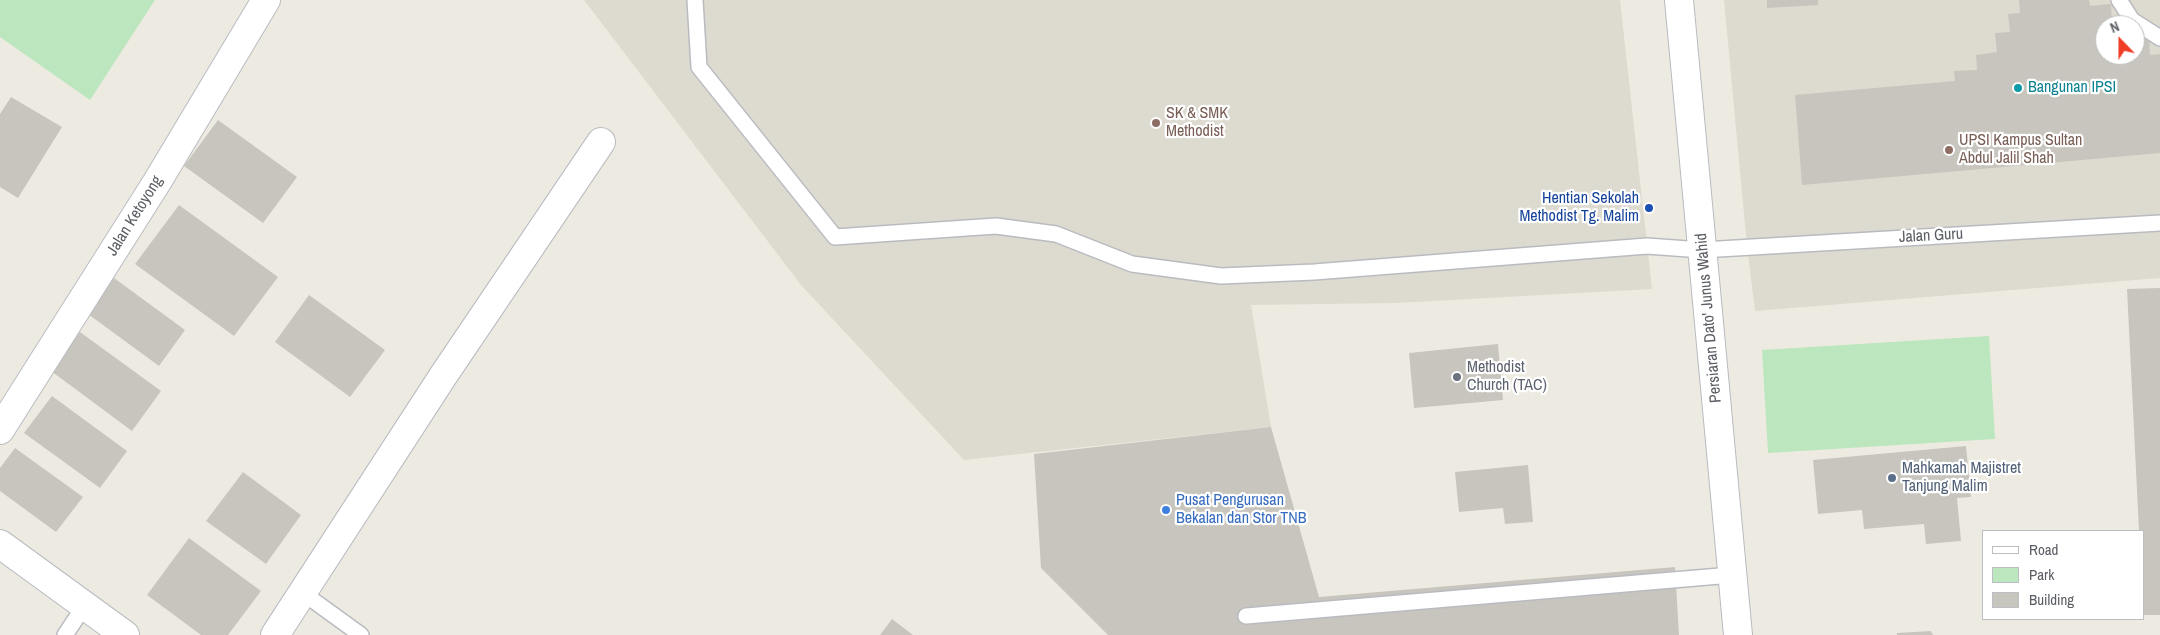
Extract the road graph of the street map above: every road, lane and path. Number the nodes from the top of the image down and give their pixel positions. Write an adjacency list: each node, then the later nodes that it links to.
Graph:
1 (266, 0): 9 (street, Jalan Ketoyong)
2 (695, 0): 8 (lane, Jalan Guru)
3 (1679, 0): 8 (street, Persiaran Dato' Junus Wahid)
4 (2119, 0): 5 (lane)
5 (2160, 38)
6 (601, 142): 12 (street)
7 (2160, 223): 8 (lane, Jalan Guru)
8 (1702, 250): 11 (street, Persiaran Dato' Junus Wahid)
9 (0, 430)
10 (0, 544): 13 (street)
11 (1732, 575): 14 (lane); 19 (street, Persiaran Dato' Junus Wahid)
12 (303, 593): 17 (street); 18 (lane)
13 (85, 605): 15 (lane); 16 (street)
14 (1246, 616)
15 (66, 635)
16 (125, 635)
17 (275, 635)
18 (361, 635)
19 (1738, 635)

